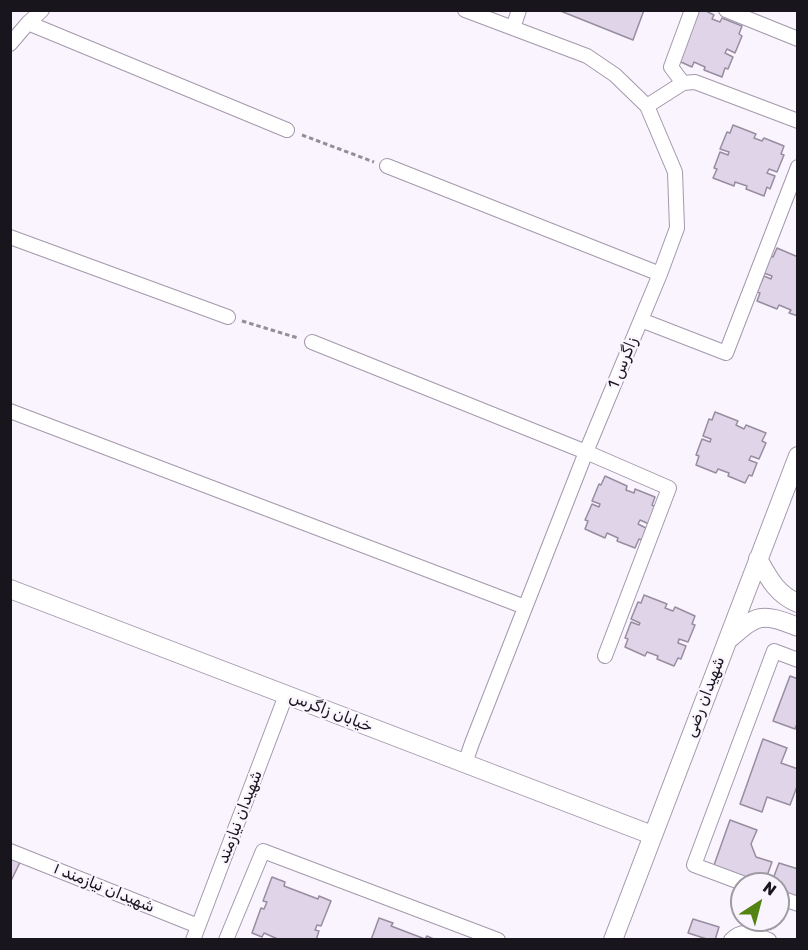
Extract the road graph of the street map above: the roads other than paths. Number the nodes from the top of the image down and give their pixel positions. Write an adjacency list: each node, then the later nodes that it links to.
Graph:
1 (42, 10): 6 (street)
2 (465, 10): 7 (street, زاگرس 1)
3 (519, 10): 7 (street)
4 (692, 10): 10 (street)
5 (726, 10): 8 (street)
6 (28, 23): 9 (street); 13 (street)
7 (513, 28): 11 (street, زاگرس 1)
8 (798, 39)
9 (10, 44)
10 (683, 83): 11 (street); 12 (street)
11 (647, 106): 17 (street, زاگرس 1)
12 (798, 121)
13 (287, 130)
14 (387, 166): 17 (street)
15 (798, 167): 19 (street)
16 (10, 237): 18 (street)
17 (660, 274): 19 (street, زاگرس 1)
18 (228, 316)
19 (641, 320): 22 (street, زاگرس 1)
20 (312, 342): 22 (street)
21 (10, 411): 27 (street)
22 (586, 452): 27 (street, زاگرس 1); 30 (street)
23 (798, 456): 24 (street, شهیدان رضی)
24 (758, 559): 26 (street); 29 (street, شهیدان رضی)
25 (10, 589): 32 (street, خیابان زاگرس)
26 (795, 602): 28 (street)
27 (525, 607): 33 (street, زاگرس 1)
28 (790, 624): 29 (street)
29 (726, 641): 34 (street, شهیدان رضی)
30 (605, 656)
31 (798, 660): 36 (street)
32 (286, 695): 33 (street, خیابان زاگرس); 37 (street, شهیدان نیازمند)
33 (465, 763): 34 (street, خیابان زاگرس)
34 (652, 835): 41 (street, شهیدان رضی)
35 (10, 851): 37 (street, شهیدان نیازمند ۱)
36 (730, 878)
37 (198, 926): 38 (street, شهیدان نیازمند)
38 (193, 939)
39 (226, 939): 40 (street)
40 (498, 939)
41 (613, 939)
42 (732, 939): 43 (street)
43 (769, 939)

